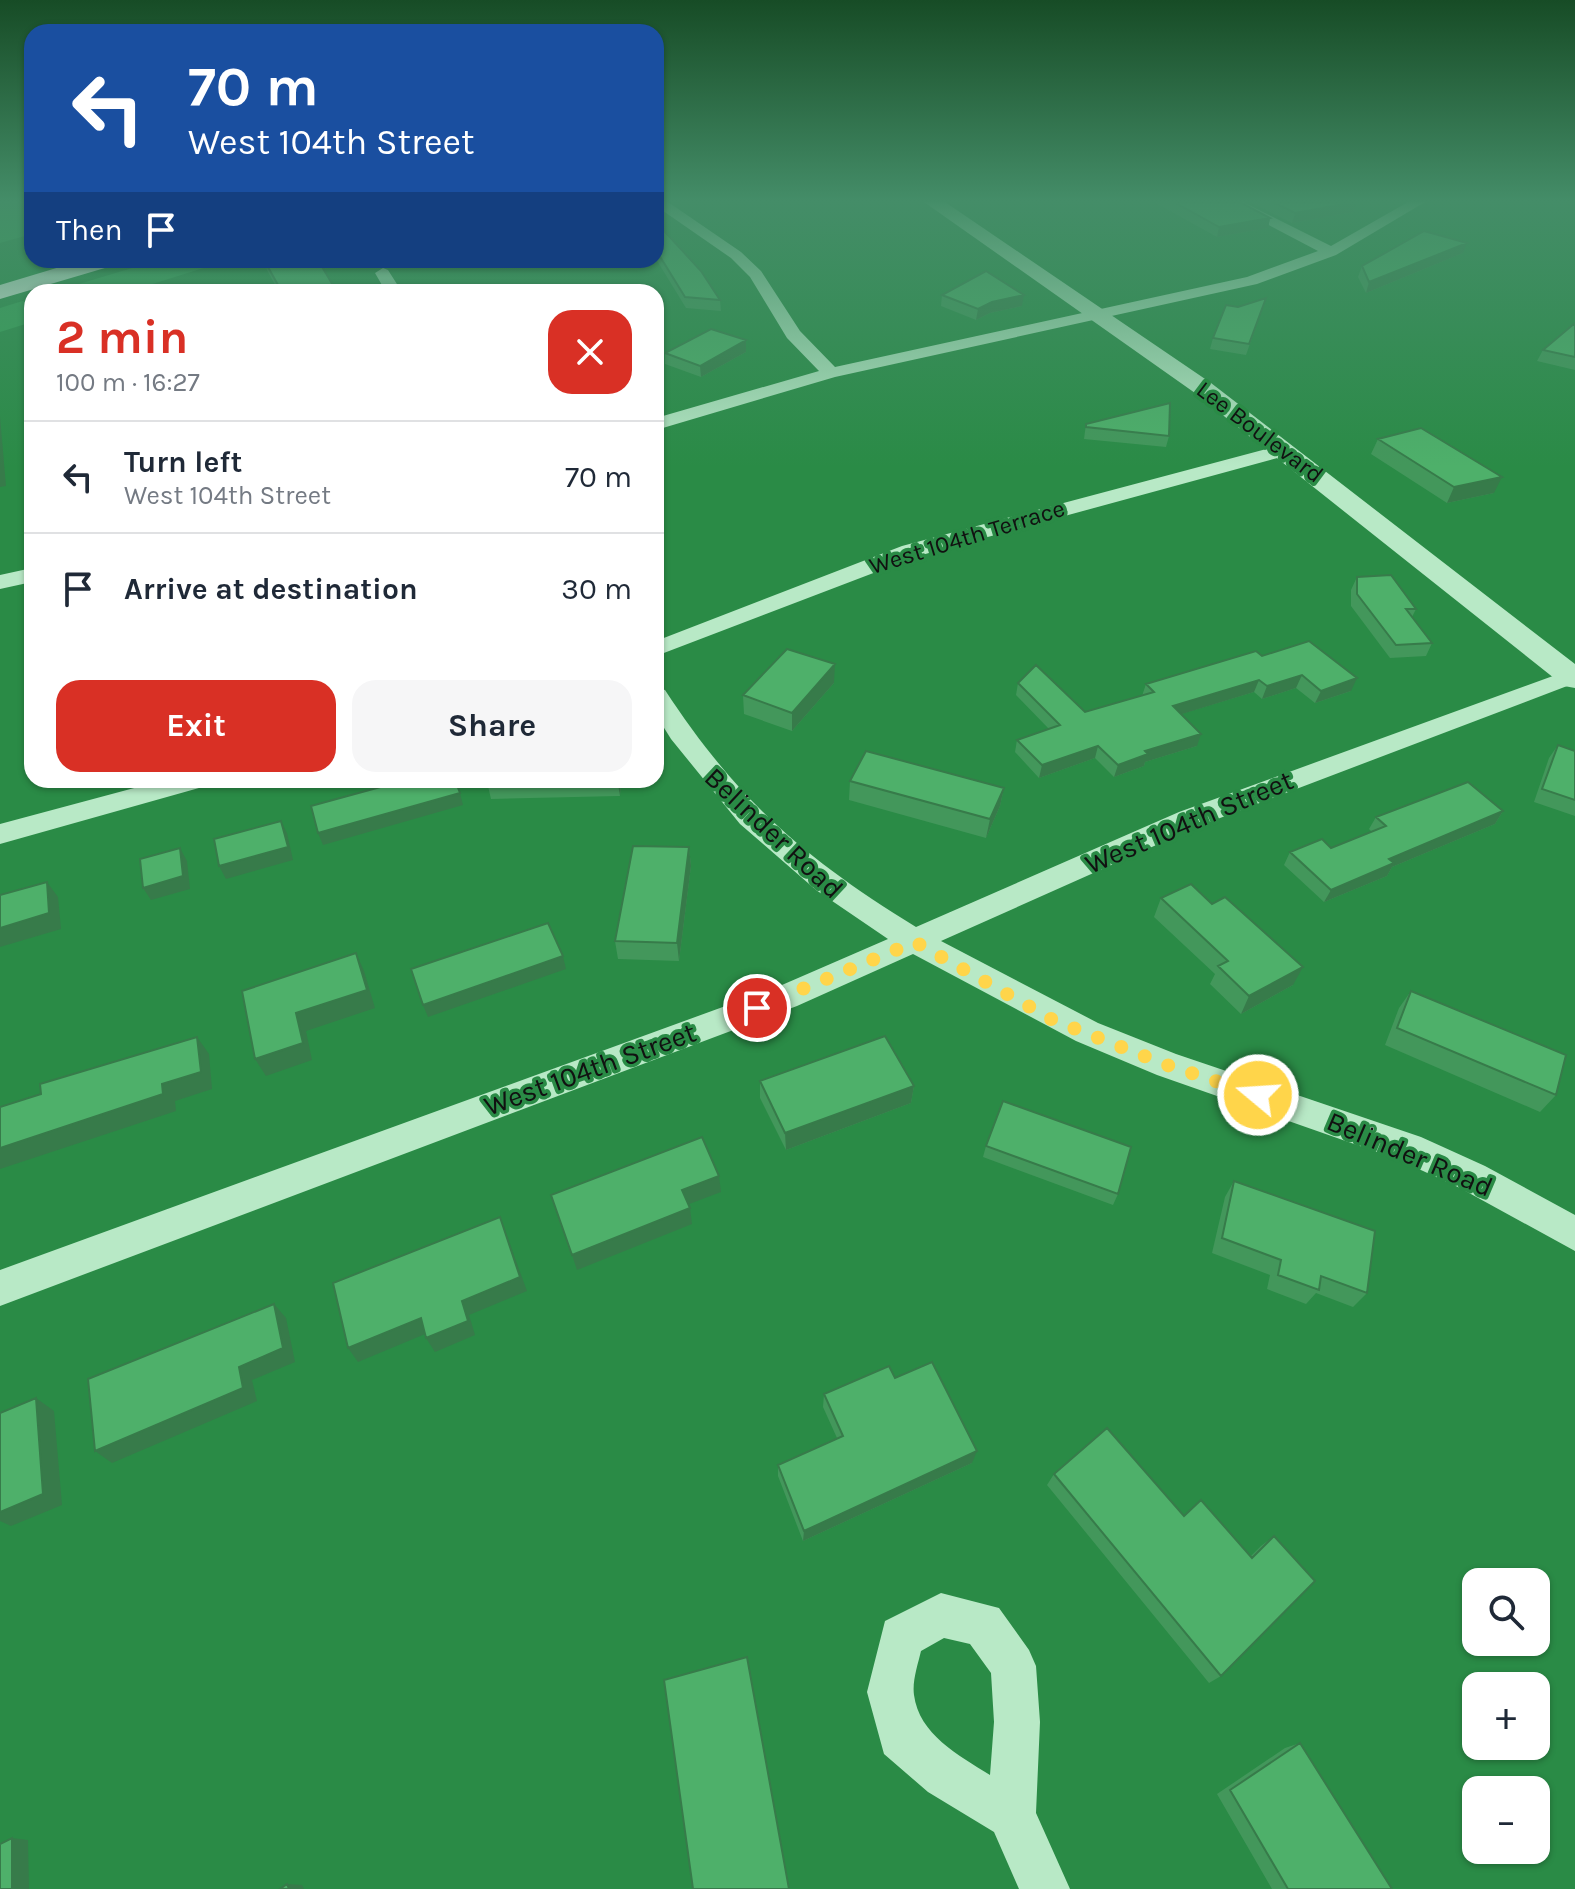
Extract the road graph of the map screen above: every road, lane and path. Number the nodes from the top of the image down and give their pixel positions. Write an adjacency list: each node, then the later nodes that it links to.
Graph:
1 (766, 290): 5 (street)
2 (1064, 290): 4 (street, Lee Boulevard)
3 (1209, 290): 4 (street)
4 (1100, 314): 5 (street); 7 (street, Lee Boulevard)
5 (831, 373): 6 (street)
6 (664, 422)
7 (1285, 450): 10 (street, West 104th Terrace); 11 (street, Lee Boulevard)
8 (24, 577): 9 (street)
9 (0, 582)
10 (664, 646)
11 (1574, 677): 15 (street, West 104th Street)
12 (664, 708): 15 (street, Belinder Road)
13 (168, 788): 14 (street)
14 (0, 834)
15 (915, 942): 16 (street, Belinder Road); 17 (street, West 104th Street)
16 (1575, 1234)
17 (0, 1288)
18 (1011, 1815): 19 (street)
19 (1045, 1889)

